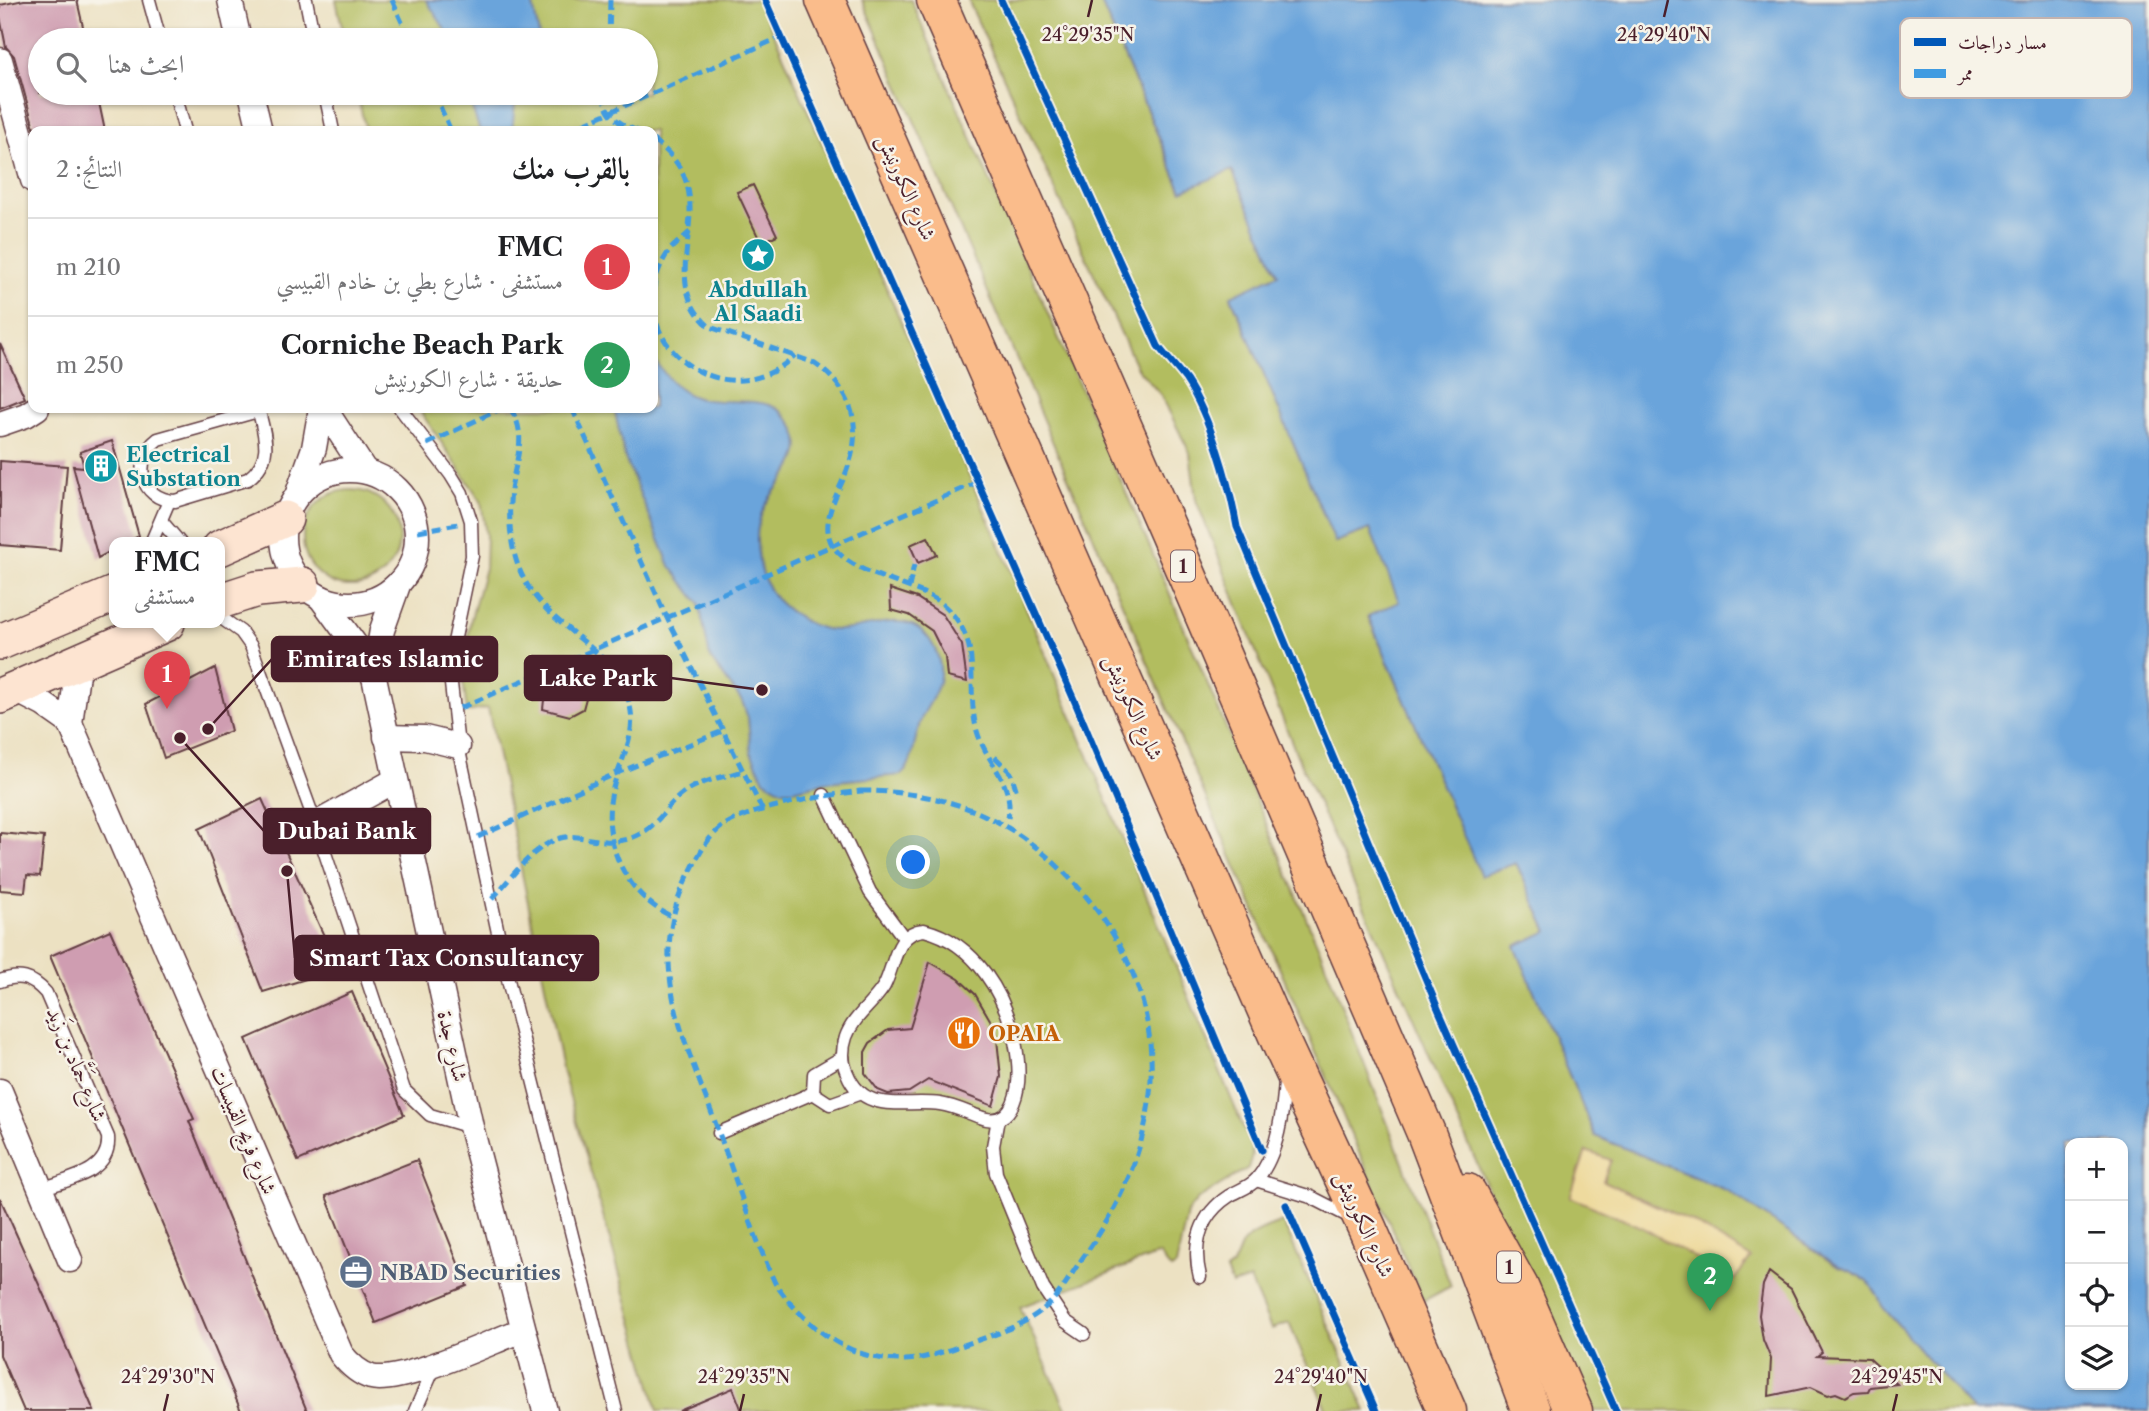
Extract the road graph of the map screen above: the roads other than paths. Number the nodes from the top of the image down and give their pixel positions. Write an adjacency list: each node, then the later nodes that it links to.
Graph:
1 (149, 0): 6 (lane)
2 (230, 0): 7 (street)
3 (306, 0): 8 (lane)
4 (825, 0): 49 (highway, شارع الكورنيش)
5 (936, 0): 57 (highway, 1)
6 (157, 28)
7 (236, 28)
8 (312, 28)
9 (0, 60): 16 (street)
10 (178, 105): 13 (lane)
11 (254, 105): 14 (street)
12 (328, 105): 15 (lane)
13 (185, 126)
14 (259, 126)
15 (332, 126)
16 (28, 162)
17 (29, 413): 23 (street)
18 (248, 413): 25 (lane)
19 (259, 413): 25 (lane)
20 (322, 413): 26 (street)
21 (326, 413): 24 (street)
22 (404, 413): 43 (lane)
23 (0, 424)
24 (365, 471): 26 (street); 31 (street)
25 (169, 500): 27 (lane)
26 (292, 506): 30 (street); 32 (street)
27 (162, 522): 28 (lane); 29 (lane)
28 (154, 537)
29 (175, 537)
30 (225, 545)
31 (398, 585): 32 (street); 39 (street, شارع جدة)
32 (312, 592): 34 (street); 39 (street, شارع جدة)
33 (109, 596): 37 (street)
34 (225, 599)
35 (225, 621): 46 (lane)
36 (155, 628): 38 (street)
37 (6, 635)
38 (79, 660): 40 (street); 41 (street)
39 (374, 677): 42 (street, شارع جدة)
40 (7, 693): 41 (street)
41 (70, 723): 65 (street, شارع فريج القبيسات)
42 (386, 737): 43 (street); 44 (street, شارع جدة)
43 (458, 746): 68 (lane)
44 (394, 781): 46 (street); 55 (street, شارع جدة)
45 (824, 795): 47 (lane)
46 (316, 824): 55 (lane)
47 (904, 938): 50 (lane); 54 (lane)
48 (0, 981): 59 (lane, شارع حَمَّاد بن زَيد)
49 (1282, 1045): 58 (lane); 60 (highway, شارع الكورنيش)
50 (843, 1057): 52 (lane); 53 (lane)
51 (0, 1091): 59 (street)
52 (813, 1093): 53 (lane); 56 (lane)
53 (861, 1093): 54 (lane)
54 (998, 1119): 64 (lane)
55 (471, 1127): 63 (street, شارع جدة)
56 (719, 1133)
57 (1426, 1133): 70 (highway, 1); 71 (highway, 1)
58 (1256, 1180): 60 (lane); 62 (lane)
59 (41, 1189): 61 (street)
60 (1368, 1230): 69 (highway, شارع الكورنيش)
61 (71, 1260)
62 (1200, 1277)
63 (523, 1330): 65 (street, شارع فريج القبيسات); 66 (street, شارع جدة)
64 (1084, 1334)
65 (437, 1362): 67 (lane)
66 (541, 1408)
67 (415, 1411)
68 (616, 1411)
69 (1447, 1411)
70 (1531, 1411)
71 (1573, 1411)

